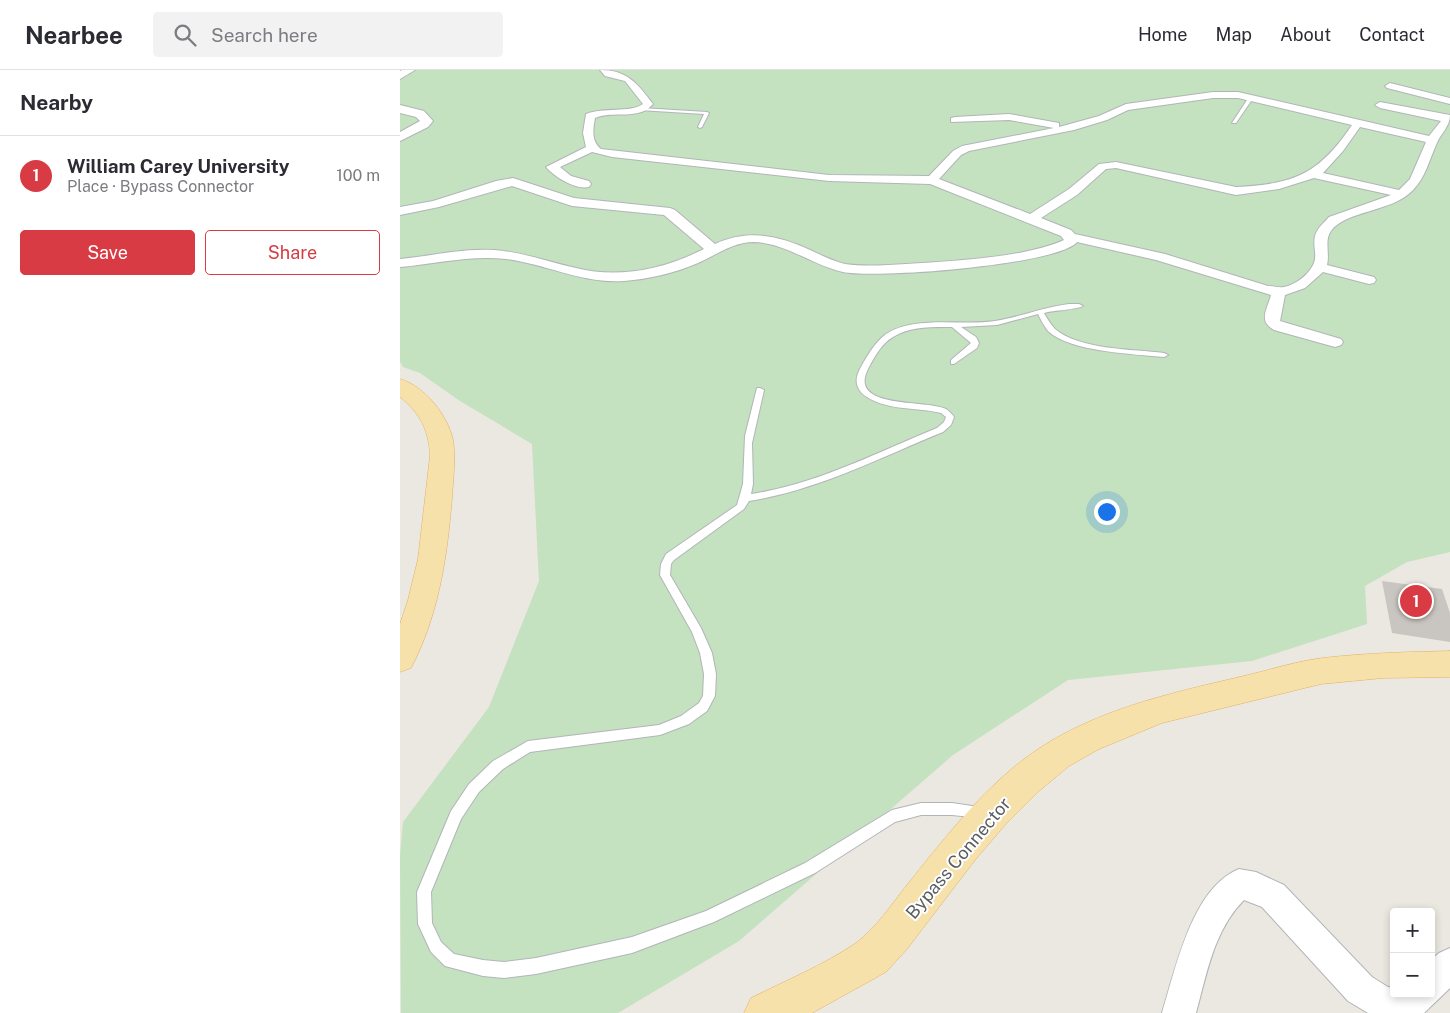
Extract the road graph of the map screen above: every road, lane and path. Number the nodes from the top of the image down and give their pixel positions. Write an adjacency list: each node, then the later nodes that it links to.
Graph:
1 (410, 70): 3 (street)
2 (604, 70): 9 (street)
3 (400, 76)
4 (1390, 86): 6 (street)
5 (1251, 98): 12 (lane); 13 (street); 15 (street)
6 (1450, 101)
7 (1380, 105): 10 (street)
8 (400, 109): 16 (street)
9 (641, 109): 14 (lane); 18 (street)
10 (1449, 119): 17 (street)
11 (954, 120): 15 (street)
12 (1234, 122)
13 (1357, 124): 17 (street); 19 (street)
14 (700, 127)
15 (1070, 128): 20 (street)
16 (400, 137)
17 (1431, 140): 22 (street)
18 (592, 148): 20 (street); 21 (street)
19 (1312, 174): 22 (street); 24 (street)
20 (932, 180): 24 (street)
21 (585, 184)
22 (1401, 194): 30 (street)
23 (400, 211): 27 (street)
24 (1031, 219): 25 (street)
25 (1071, 237): 27 (street); 32 (street)
26 (400, 249): 28 (street)
27 (714, 249): 28 (street)
28 (435, 260): 29 (street)
29 (400, 263)
30 (1320, 266): 31 (street); 32 (street)
31 (1369, 280)
32 (1279, 291): 36 (street)
33 (1079, 306): 34 (lane)
34 (1041, 313): 35 (lane); 37 (lane)
35 (955, 327): 38 (lane); 41 (lane)
36 (1335, 342)
37 (1164, 354)
38 (954, 362)
39 (400, 386): 42 (main road)
40 (760, 390): 41 (lane)
41 (746, 498): 44 (lane)
42 (400, 659)
43 (1450, 664): 44 (main road, Bypass Connector)
44 (992, 813): 48 (main road, Bypass Connector)
45 (1450, 964): 46 (street)
46 (1435, 980)
47 (1417, 998): 49 (street)
48 (766, 1013)
49 (1179, 1013)

